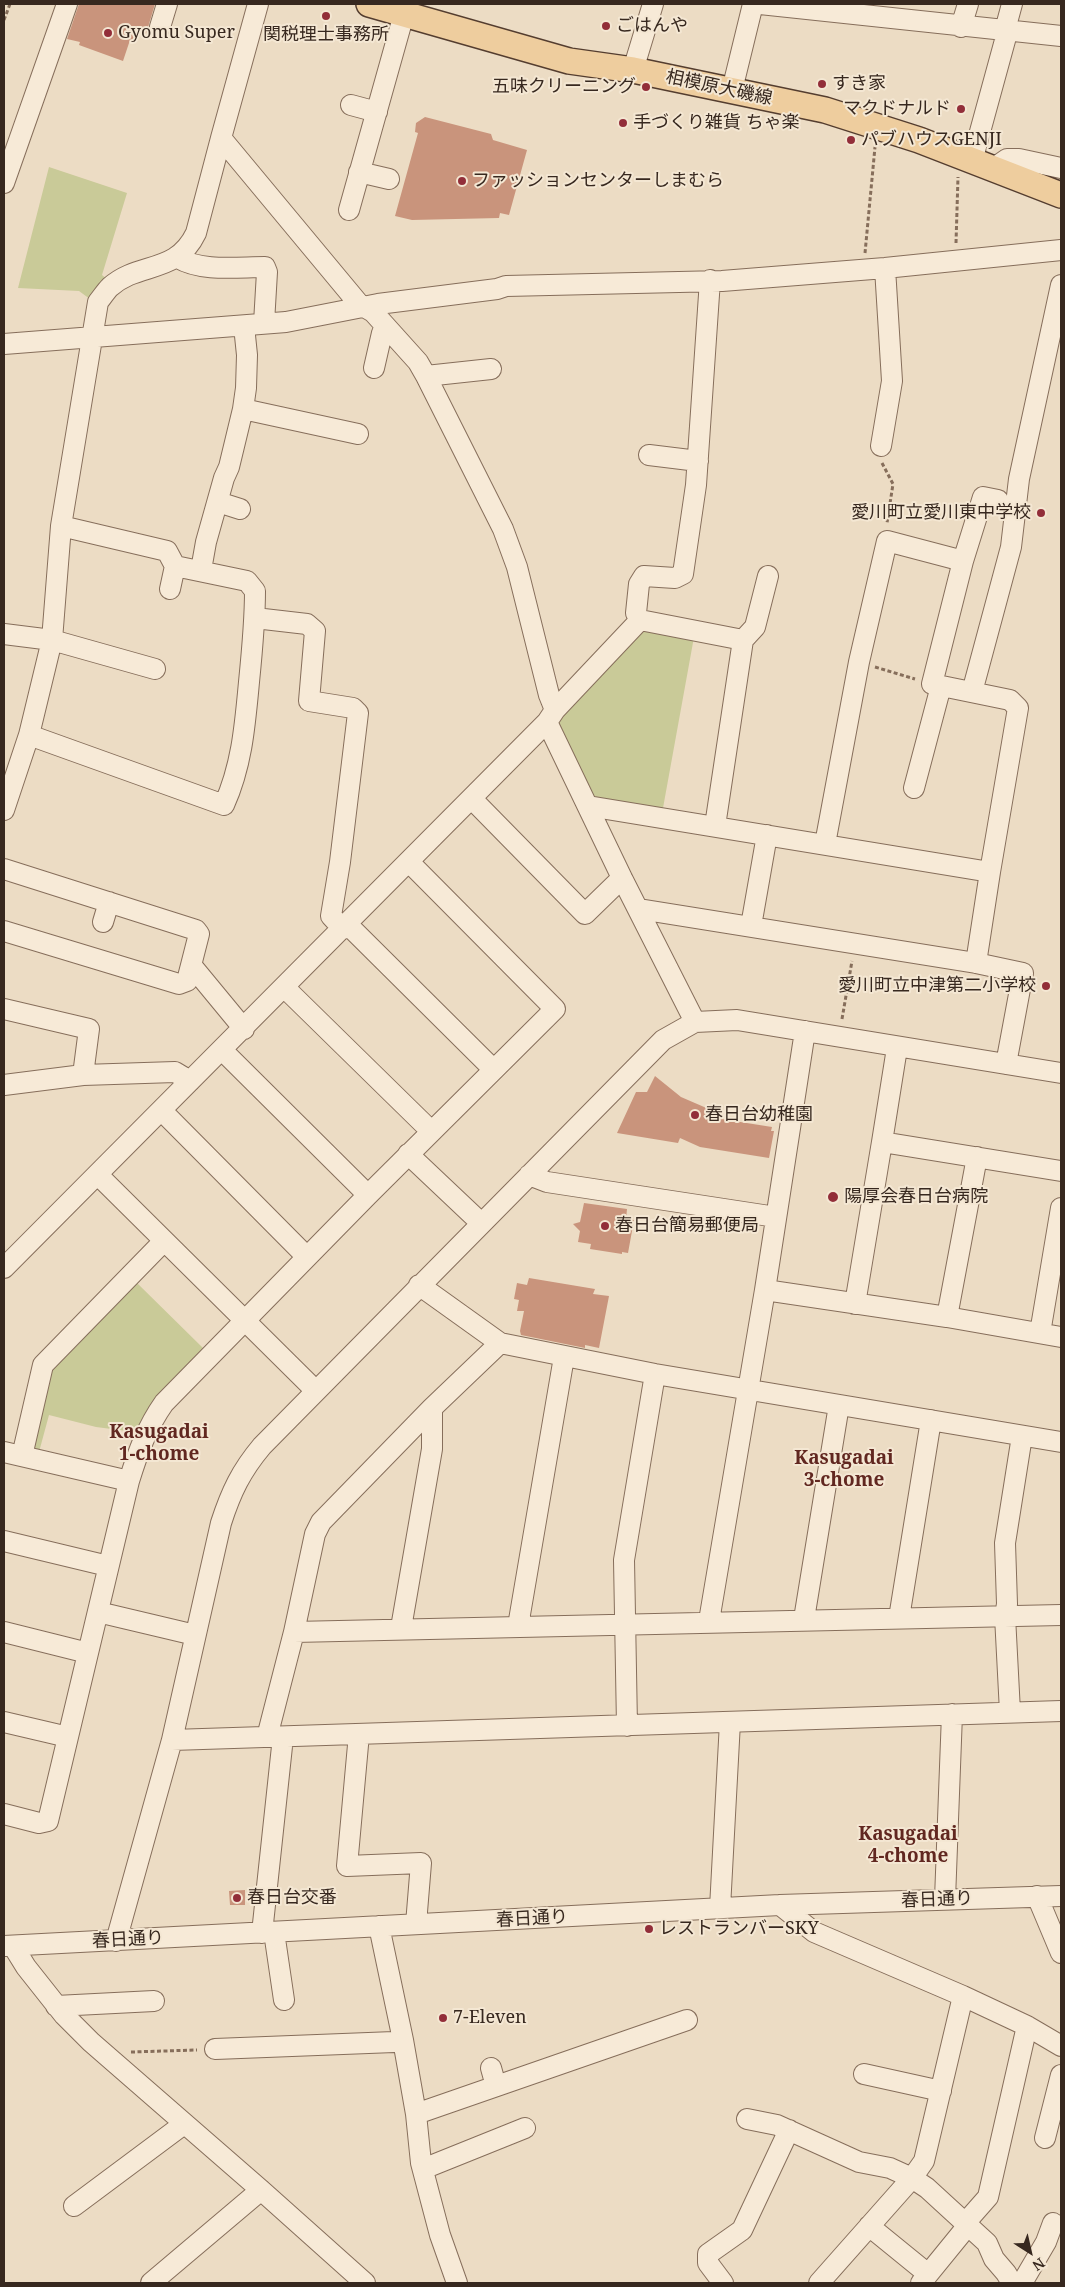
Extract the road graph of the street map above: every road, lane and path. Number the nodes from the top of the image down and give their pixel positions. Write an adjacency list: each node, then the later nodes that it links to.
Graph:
1 (10, 4): 13 (path)
2 (67, 4): 28 (street)
3 (167, 4): 14 (street)
4 (258, 4): 23 (street)
5 (369, 4): 12 (main road, 相模原大磯線)
6 (653, 4): 18 (street)
7 (753, 4): 19 (street)
8 (760, 4): 11 (street)
9 (968, 4): 15 (street)
10 (1012, 4): 16 (street)
11 (808, 6): 15 (street)
12 (404, 14): 18 (main road, 相模原大磯線); 21 (street)
13 (4, 20)
14 (160, 27)
15 (961, 27): 16 (street)
16 (1005, 30): 17 (street); 24 (street)
17 (1061, 34)
18 (633, 70): 19 (main road, 相模原大磯線)
19 (732, 90): 22 (main road, 相模原大磯線)
20 (351, 105): 21 (street)
21 (376, 112): 26 (street)
22 (878, 127): 24 (main road, 相模原大磯線); 35 (path)
23 (221, 138): 32 (street); 38 (street)
24 (976, 161): 25 (street); 29 (main road, 相模原大磯線); 33 (path)
25 (1061, 168)
26 (360, 172): 27 (street); 30 (street)
27 (389, 179)
28 (4, 183)
29 (1061, 194)
30 (349, 210)
31 (1061, 250): 33 (street)
32 (178, 258): 39 (street); 42 (street)
33 (956, 260): 34 (street)
34 (885, 268): 35 (street); 49 (street)
35 (863, 269): 36 (street)
36 (710, 280): 38 (street); 51 (street)
37 (1061, 285): 70 (street)
38 (365, 308): 39 (street); 41 (street)
39 (264, 323): 40 (street)
40 (244, 326): 42 (street); 47 (street)
41 (386, 329): 44 (street); 46 (street)
42 (91, 337): 43 (street); 55 (street)
43 (4, 344)
44 (374, 368)
45 (491, 369): 46 (street)
46 (426, 376): 71 (street)
47 (243, 409): 48 (street); 53 (street)
48 (349, 429)
49 (881, 446): 56 (path)
50 (649, 455): 51 (street)
51 (698, 461): 63 (street)
52 (998, 500): 57 (street)
53 (218, 502): 54 (street); 59 (street)
54 (240, 508)
55 (60, 526): 58 (street); 65 (street)
56 (887, 541): 57 (street); 67 (street)
57 (962, 561): 69 (street)
58 (175, 566): 59 (street); 61 (street)
59 (201, 570): 62 (street)
60 (768, 576): 66 (street)
61 (170, 589)
62 (255, 618): 72 (street); 88 (street)
63 (640, 620): 66 (street); 71 (street)
64 (4, 634): 65 (street)
65 (52, 640): 68 (street); 72 (street)
66 (743, 640): 77 (street)
67 (859, 662): 69 (path); 79 (street)
68 (155, 669)
69 (937, 685): 70 (street); 73 (street)
70 (972, 692): 82 (street)
71 (551, 716): 74 (street); 75 (street)
72 (29, 735): 76 (street)
73 (913, 776)
74 (472, 799): 80 (street); 83 (street)
75 (588, 806): 77 (street); 83 (street)
76 (4, 810)
77 (715, 826): 78 (street)
78 (767, 835): 79 (street); 87 (street)
79 (825, 844): 82 (street)
80 (410, 862): 88 (street); 102 (street)
81 (4, 869): 84 (street)
82 (990, 872): 91 (street)
83 (622, 878): 85 (street)
84 (109, 902): 86 (street); 92 (street)
85 (639, 909): 87 (street); 95 (street)
86 (103, 922)
87 (751, 926): 90 (street)
88 (345, 927): 93 (street); 102 (street)
89 (4, 931): 92 (street)
90 (855, 943): 91 (street); 98 (path)
91 (976, 963): 101 (street)
92 (192, 966): 96 (street)
93 (284, 987): 96 (street); 108 (street)
94 (4, 1008): 104 (street)
95 (695, 1022): 97 (street); 114 (street)
96 (244, 1028): 100 (street)
97 (805, 1031): 98 (street); 117 (street)
98 (839, 1037): 99 (street)
99 (897, 1048): 101 (street); 109 (street)
100 (222, 1050): 105 (street); 115 (street)
101 (1006, 1064): 103 (street)
102 (493, 1069): 108 (street)
103 (1061, 1074)
104 (83, 1075): 105 (street); 106 (street)
105 (190, 1081): 107 (street)
106 (4, 1085)
107 (162, 1111): 113 (street); 120 (street)
108 (431, 1131): 110 (street)
109 (882, 1142): 111 (street); 124 (street)
110 (408, 1154): 115 (street); 118 (street)
111 (977, 1157): 112 (street); 125 (street)
112 (1061, 1171)
113 (98, 1175): 119 (street); 121 (street)
114 (529, 1175): 117 (street); 118 (street)
115 (368, 1195): 120 (street)
116 (1061, 1208): 127 (street)
117 (776, 1217): 123 (street)
118 (480, 1224): 122 (street)
119 (164, 1241): 126 (street); 139 (street)
120 (308, 1257): 126 (street)
121 (4, 1268)
122 (420, 1285): 129 (street); 133 (street)
123 (765, 1290): 124 (street); 132 (street)
124 (855, 1304): 125 (street)
125 (947, 1317): 127 (street)
126 (245, 1320): 133 (street); 140 (street)
127 (1040, 1334): 128 (street)
128 (1061, 1337)
129 (500, 1343): 130 (street); 135 (street)
130 (564, 1357): 131 (street); 150 (street)
131 (655, 1374): 132 (street); 149 (street)
132 (748, 1388): 134 (street); 148 (street)
133 (316, 1391): 154 (street)
134 (839, 1405): 136 (street); 147 (street)
135 (432, 1408): 151 (street); 153 (street)
136 (931, 1420): 137 (street); 146 (street)
137 (1022, 1436): 138 (street); 145 (street)
138 (1061, 1442)
139 (13, 1454): 140 (street)
140 (129, 1481): 142 (street)
141 (4, 1541): 142 (street)
142 (108, 1566): 143 (street)
143 (98, 1612): 154 (street); 155 (street)
144 (1061, 1615): 145 (street)
145 (1005, 1616): 146 (street); 157 (street)
146 (899, 1618): 147 (street)
147 (804, 1619): 148 (street)
148 (709, 1621): 149 (street)
149 (624, 1624): 150 (street); 161 (street)
150 (518, 1626): 151 (street)
151 (401, 1628): 153 (street)
152 (4, 1632): 155 (street)
153 (294, 1632): 164 (street)
154 (195, 1635): 165 (street)
155 (88, 1653): 163 (street)
156 (1061, 1711): 157 (street)
157 (1010, 1712): 158 (street)
158 (952, 1714): 160 (street); 169 (street)
159 (4, 1722): 163 (street)
160 (730, 1722): 161 (street); 171 (street)
161 (627, 1726): 162 (street)
162 (359, 1734): 164 (street); 172 (street)
163 (68, 1737): 166 (street)
164 (275, 1737): 165 (street); 174 (street)
165 (172, 1740): 175 (street)
166 (4, 1814)
167 (1037, 1896): 168 (street, 春日通り); 169 (street, 春日通り); 177 (street)
168 (1061, 1896)
169 (945, 1899): 170 (street, 春日通り)
170 (780, 1905): 171 (street, 春日通り); 178 (street)
171 (720, 1908): 172 (street, 春日通り)
172 (416, 1924): 173 (street, 春日通り)
173 (379, 1926): 174 (street, 春日通り); 184 (street)
174 (268, 1932): 175 (street, 春日通り); 179 (street)
175 (116, 1941): 176 (street, 春日通り)
176 (8, 1946): 181 (street)
177 (1061, 1953)
178 (963, 1996): 183 (street); 190 (street)
179 (284, 2000)
180 (154, 2001): 181 (street)
181 (56, 2006): 187 (street)
182 (687, 2020): 191 (street)
183 (1027, 2026): 185 (street); 201 (street)
184 (403, 2040): 186 (street); 191 (street)
185 (1061, 2046)
186 (215, 2049): 187 (path)
187 (106, 2053): 193 (street)
188 (864, 2074): 190 (street)
189 (1061, 2075): 196 (street)
190 (941, 2091): 198 (street)
191 (416, 2114): 197 (street)
192 (748, 2119): 194 (street)
193 (184, 2124): 199 (street); 200 (street)
194 (789, 2130): 198 (street); 208 (street)
195 (516, 2136): 197 (street)
196 (1045, 2138)
197 (423, 2169): 207 (street)
198 (912, 2178): 201 (street); 203 (street)
199 (261, 2190): 205 (street); 206 (street)
200 (74, 2206)
201 (966, 2222): 204 (street); 210 (street)
202 (1053, 2223): 211 (street)
203 (869, 2226): 204 (street); 209 (street)
204 (925, 2279)
205 (151, 2283)
206 (365, 2283)
207 (457, 2283)
208 (723, 2283)
209 (819, 2283)
210 (1013, 2283)
211 (1022, 2283)

